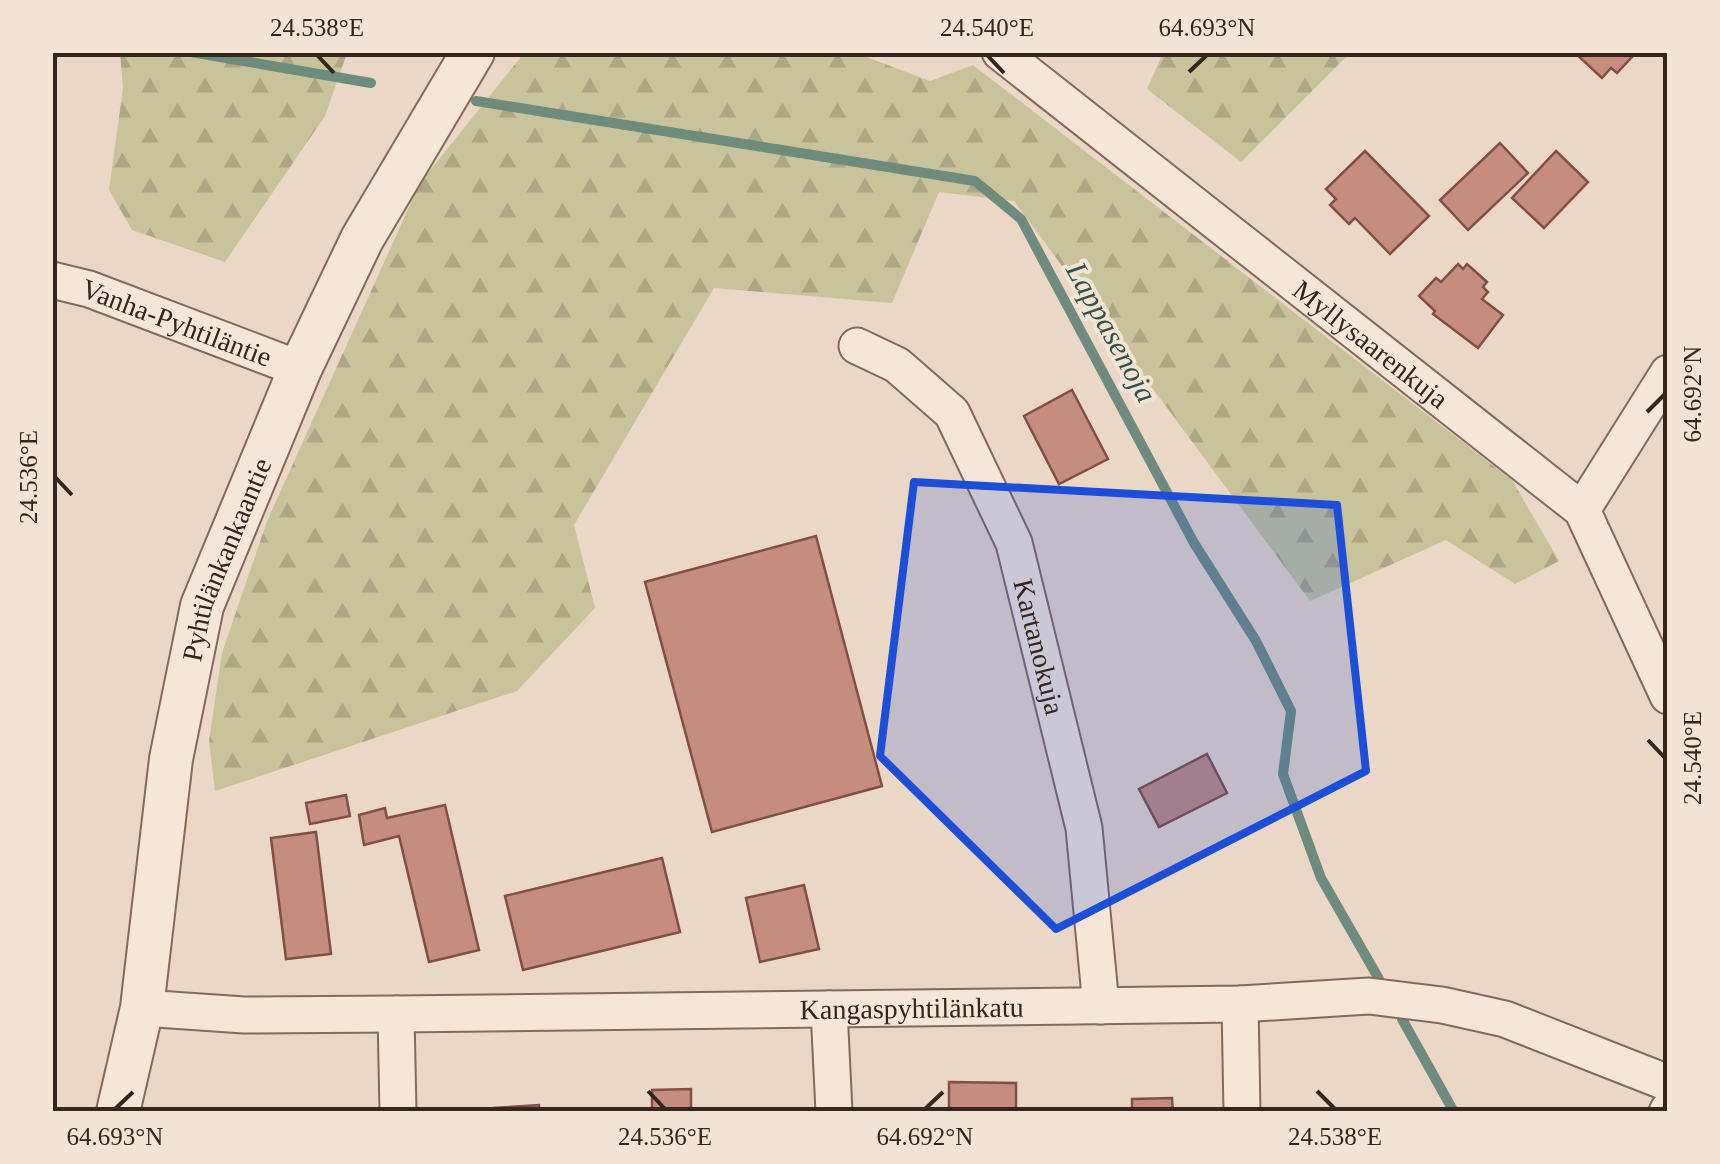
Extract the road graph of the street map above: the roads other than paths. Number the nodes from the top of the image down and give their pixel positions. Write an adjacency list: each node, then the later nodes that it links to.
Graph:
1 (473, 52): 5 (street, Pyhtilänkankaantie)
2 (1000, 52): 7 (street, Myllysaarenkuja)
3 (52, 280): 5 (street, Vanha-Pyhtiläntie)
4 (857, 346): 10 (street, Kartanokuja)
5 (300, 369): 11 (street, Pyhtilänkankaantie)
6 (1668, 374): 7 (street)
7 (1582, 510): 8 (street, Myllysaarenkuja)
8 (1668, 696)
9 (1240, 1004): 10 (street, Kangaspyhtilänkatu); 14 (street, Kangaspyhtilänkatu); 18 (street)
10 (1101, 1006): 12 (street, Kangaspyhtilänkatu)
11 (142, 1008): 13 (street, Kangaspyhtilänkatu); 15 (street, Pyhtilänkankaantie)
12 (829, 1009): 13 (street, Kangaspyhtilänkatu); 17 (street)
13 (396, 1014): 16 (street)
14 (1668, 1084)
15 (118, 1112)
16 (398, 1112)
17 (834, 1112)
18 (1242, 1112)

